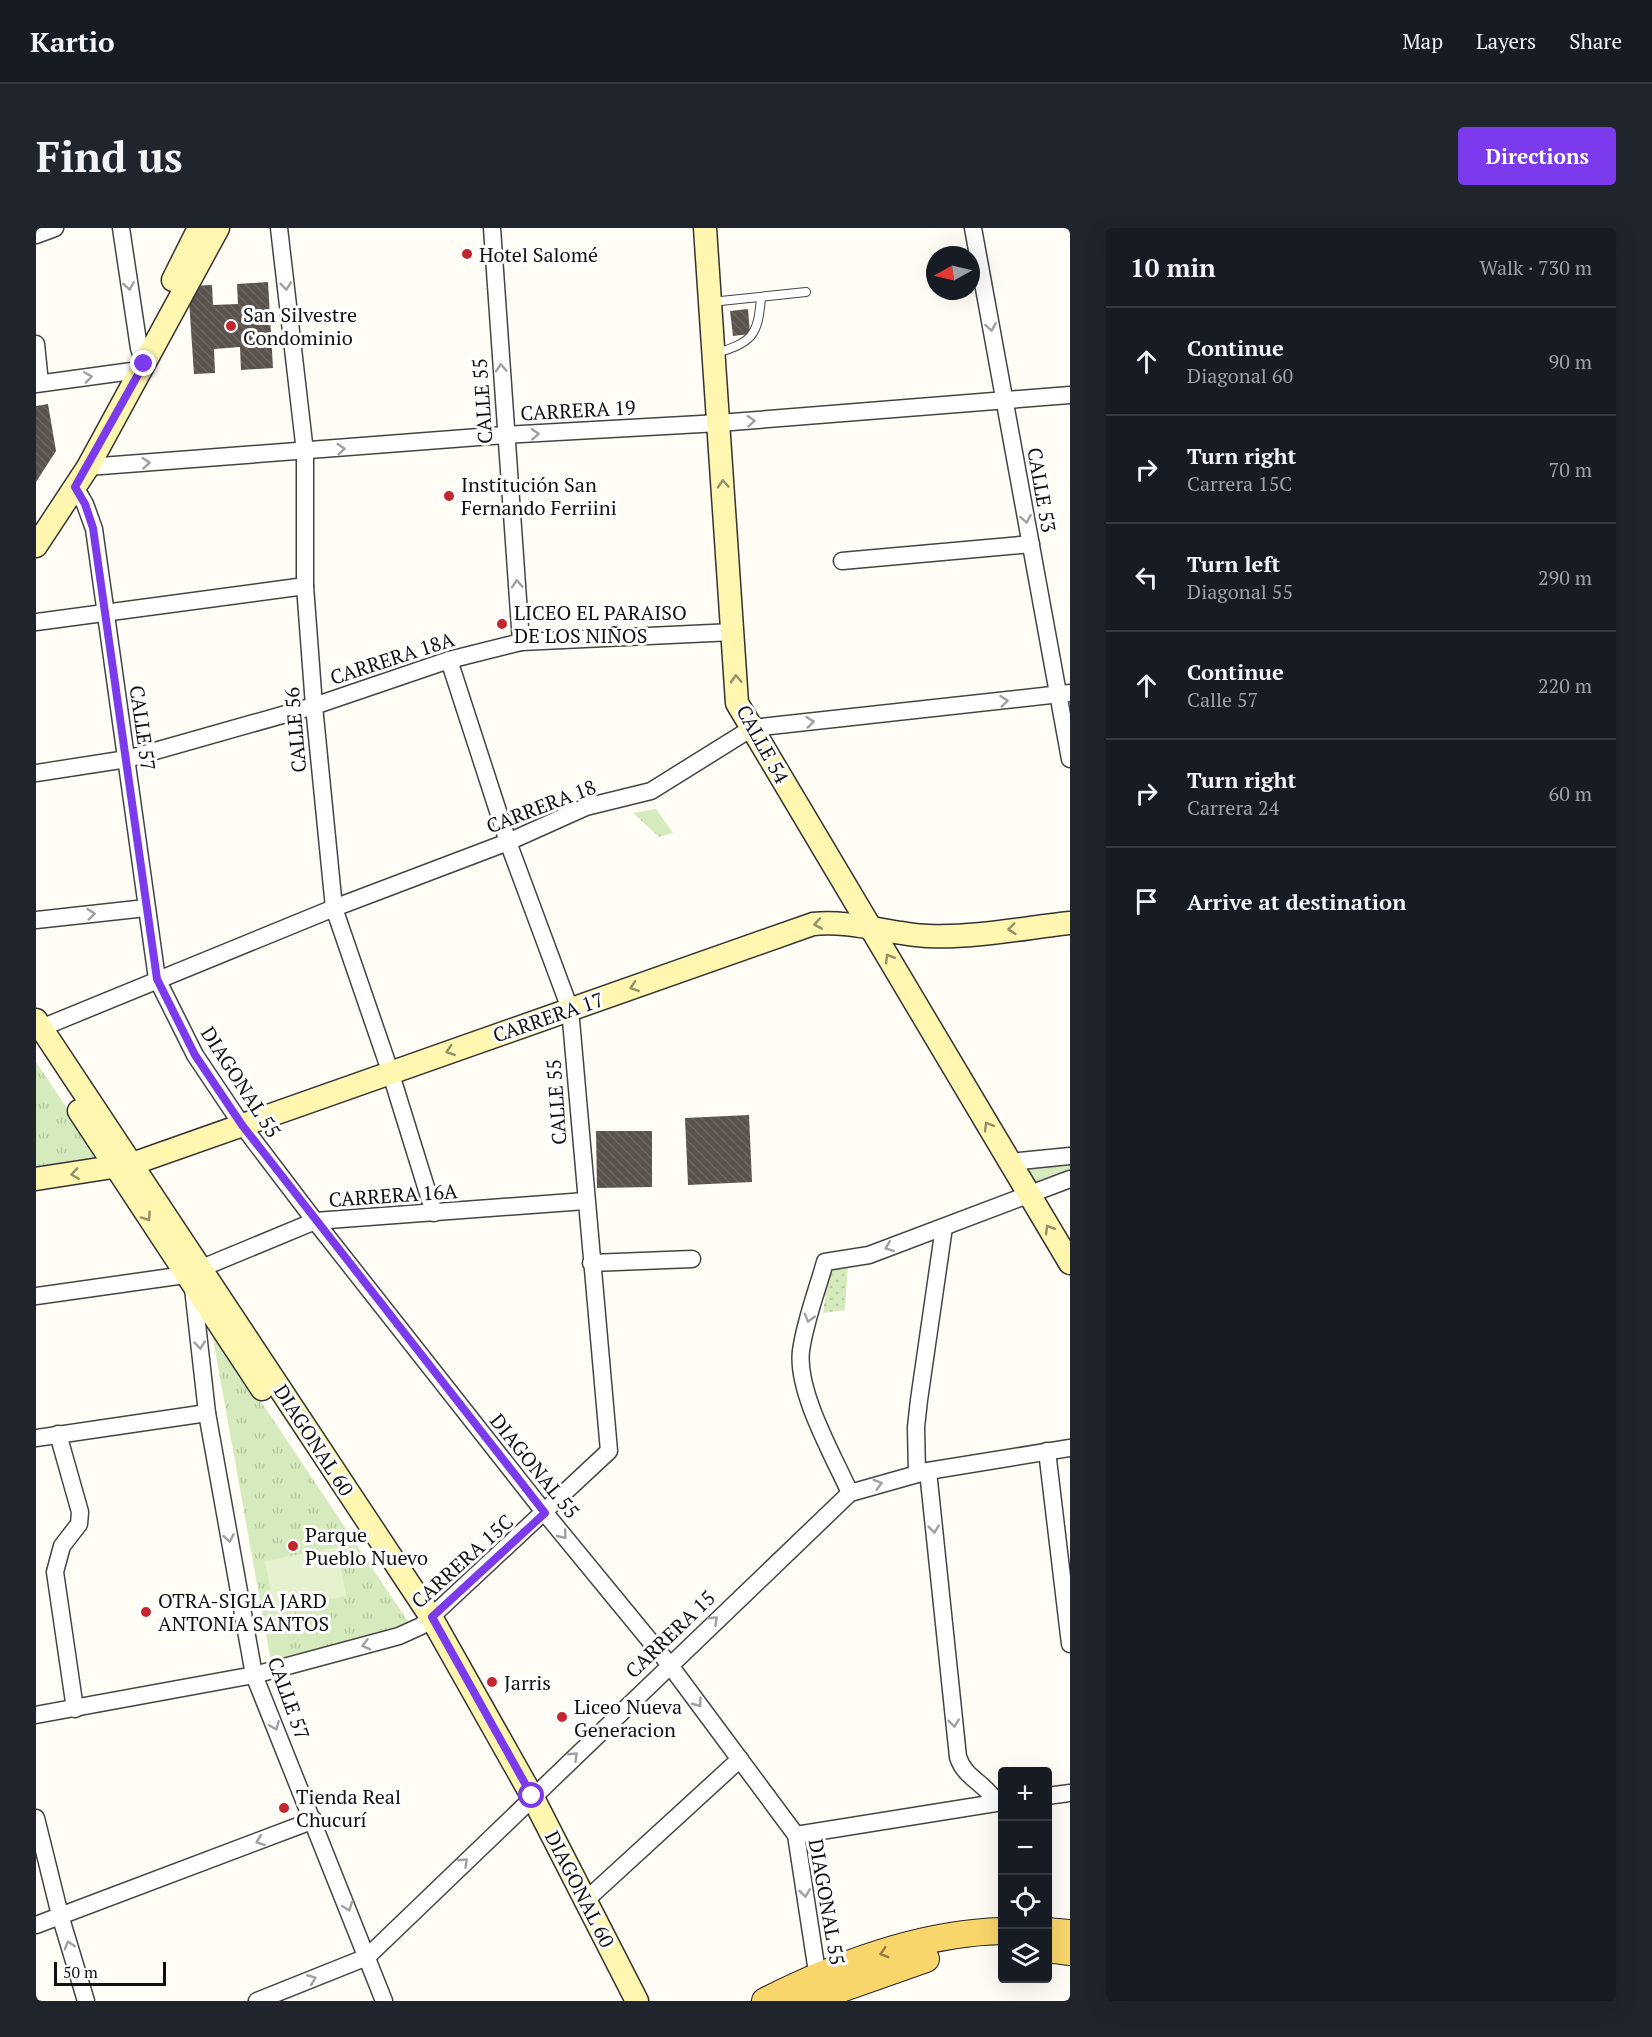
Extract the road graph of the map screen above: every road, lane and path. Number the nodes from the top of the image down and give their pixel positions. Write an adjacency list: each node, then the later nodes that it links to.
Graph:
1 (55, 228): 9 (street)
2 (121, 228): 15 (street, one-way to 15)
3 (200, 228): 15 (street)
4 (218, 228): 15 (street)
5 (279, 228): 21 (street, CALLE 56, one-way to 21)
6 (492, 228): 20 (street, CALLE 55, one-way to 6)
7 (705, 228): 12 (street, CALLE 54)
8 (973, 228): 18 (street, CALLE 53, one-way to 18)
9 (36, 235)
10 (806, 292): 11 (lane)
11 (761, 297): 12 (lane); 14 (lane)
12 (711, 302): 14 (street, CALLE 54)
13 (36, 344): 16 (street)
14 (714, 354): 19 (street, CALLE 54)
15 (137, 363): 16 (street, one-way to 15); 22 (street); 24 (street)
16 (38, 384)
17 (1070, 395): 18 (street, CARRERA 19)
18 (1005, 400): 19 (street, CARRERA 19, one-way to 18); 25 (street, CALLE 53, one-way to 25)
19 (719, 423): 20 (street, CARRERA 19, one-way to 19); 31 (street, CALLE 54, one-way to 19)
20 (506, 435): 21 (street, CARRERA 19, one-way to 20); 32 (street, CALLE 55, one-way to 20)
21 (305, 452): 22 (street, CARRERA 19, one-way to 21); 28 (street, CALLE 56)
22 (88, 467): 23 (street)
23 (75, 487): 26 (street); 29 (street, CALLE 57)
24 (36, 522)
25 (1030, 544): 27 (street); 34 (street, CALLE 53)
26 (36, 546)
27 (842, 561)
28 (305, 586): 29 (street); 35 (street, CALLE 56)
29 (106, 614): 30 (street); 37 (street, CALLE 57)
30 (36, 622)
31 (733, 632): 32 (street, CARRERA 18A); 36 (street, CALLE 54, one-way to 31)
32 (521, 642): 33 (street, CARRERA 18A)
33 (449, 660): 35 (street, CARRERA 18A); 40 (street, CALLE 55)
34 (1064, 694): 36 (street, CARRERA 18, one-way to 34); 38 (street, CALLE 53)
35 (314, 706): 37 (street, CARRERA 18A); 42 (street, CALLE 56)
36 (752, 728): 40 (street, CARRERA 18); 45 (street, CALLE 54)
37 (127, 759): 39 (street, CARRERA 18A); 41 (street, CALLE 57)
38 (1070, 759)
39 (36, 773)
40 (508, 842): 42 (street, CARRERA 18); 47 (street, CALLE 55)
41 (146, 908): 43 (street, one-way to 41); 46 (street, CALLE 57)
42 (334, 908): 46 (street, CARRERA 18); 49 (street, CALLE 56)
43 (36, 920)
44 (1070, 923): 45 (street, CARRERA 17, one-way to 45)
45 (870, 927): 47 (street, CARRERA 17, one-way to 47); 52 (street, CALLE 54, one-way to 45)
46 (157, 979): 48 (street, CARRERA 18); 50 (street, DIAGONAL 55)
47 (570, 1009): 49 (street, CARRERA 17, one-way to 49); 57 (street, CALLE 55)
48 (38, 1031): 53 (street, DIAGONAL 60)
49 (390, 1071): 50 (street, CARRERA 17); 58 (street, CALLE 56)
50 (242, 1125): 53 (street, CARRERA 17); 59 (street, DIAGONAL 55)
51 (1070, 1156): 52 (street)
52 (1010, 1162): 56 (street, CALLE 54)
53 (123, 1166): 54 (street, CARRERA 17, one-way to 54); 64 (street, DIAGONAL 60)
54 (36, 1179)
55 (1070, 1179): 56 (street)
56 (1029, 1194): 60 (street); 63 (street, CALLE 54, one-way to 56)
57 (585, 1202): 58 (street, CARRERA 16A); 62 (street, CALLE 55)
58 (434, 1213): 59 (street, CARRERA 16A)
59 (315, 1221): 64 (street, CARRERA 16A); 74 (street, DIAGONAL 55)
60 (944, 1227): 72 (street); 73 (street, one-way to 73)
61 (692, 1259): 62 (street)
62 (591, 1263): 70 (street, CALLE 55)
63 (1070, 1263)
64 (193, 1276): 65 (street, CARRERA 16A); 66 (street, CALLE 57, one-way to 66); 75 (street, DIAGONAL 60)
65 (36, 1296)
66 (207, 1413): 67 (street); 78 (street, CALLE 57, one-way to 78)
67 (58, 1434): 68 (street); 79 (street)
68 (36, 1438)
69 (1070, 1448): 71 (street, CARRERA 15)
70 (609, 1451): 74 (street, CARRERA 15C)
71 (1047, 1451): 72 (street, CARRERA 15); 76 (street)
72 (922, 1472): 73 (street, CARRERA 15, one-way to 72); 85 (street, one-way to 85)
73 (850, 1493): 77 (street, CARRERA 15, one-way to 73)
74 (545, 1513): 75 (street, CARRERA 15C); 77 (street, DIAGONAL 55, one-way to 77)
75 (426, 1622): 78 (street, CARRERA 15C, one-way to 78); 84 (street, DIAGONAL 60)
76 (1070, 1644)
77 (669, 1664): 81 (street, DIAGONAL 55, one-way to 81); 84 (street, CARRERA 15, one-way to 77)
78 (254, 1674): 79 (street, CARRERA 15C); 88 (street, CALLE 57, one-way to 88)
79 (75, 1709): 80 (street, CARRERA 15C)
80 (36, 1715)
81 (740, 1759): 89 (street, DIAGONAL 55); 90 (street)
82 (1070, 1793): 83 (street)
83 (1052, 1795)
84 (527, 1800): 90 (street, DIAGONAL 60); 99 (street, CARRERA 15, one-way to 84); 104 (street, DIAGONAL 60)
85 (998, 1801)
86 (998, 1802): 89 (street)
87 (36, 1818): 91 (street)
88 (314, 1820): 91 (street, one-way to 91); 99 (street, CALLE 57, one-way to 99)
89 (796, 1835): 100 (street, DIAGONAL 55, one-way to 100)
90 (586, 1900): 105 (street, DIAGONAL 60)
91 (60, 1915): 92 (street); 101 (street, one-way to 91)
92 (36, 1925)
93 (998, 1931): 100 (main road, one-way to 100)
94 (1052, 1931): 95 (main road)
95 (1070, 1933)
96 (998, 1947): 100 (main road)
97 (1052, 1950): 98 (main road)
98 (1070, 1952)
99 (367, 1957): 102 (street, CARRERA 15, one-way to 99); 103 (street, CALLE 57)
100 (817, 1993): 106 (main road)
101 (86, 2001)
102 (258, 2001)
103 (384, 2001)
104 (620, 2001)
105 (637, 2001)
106 (765, 2001)

